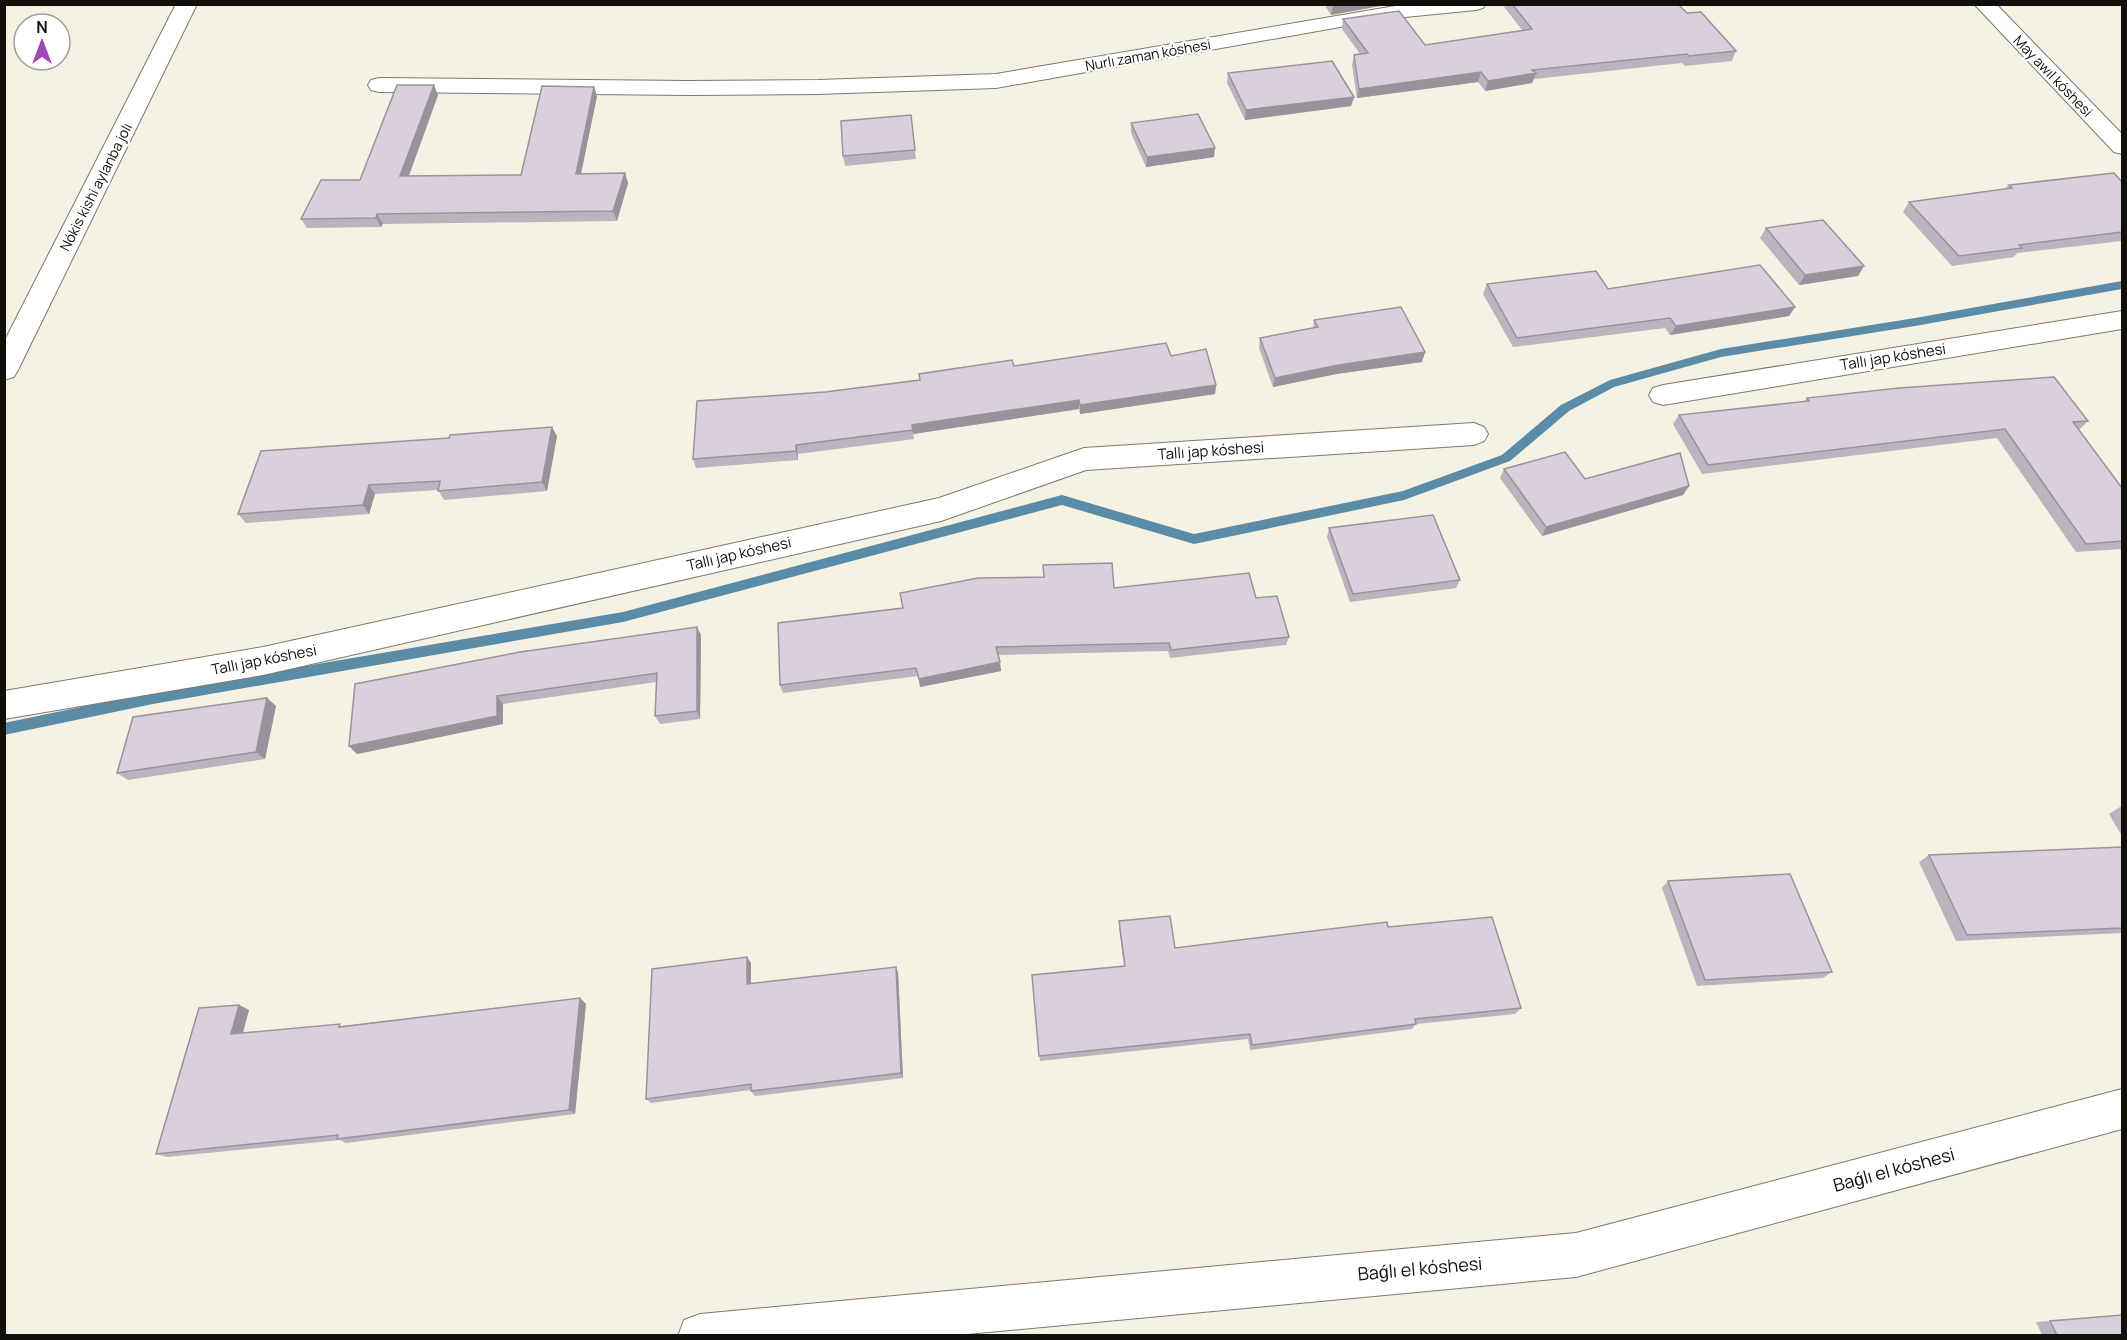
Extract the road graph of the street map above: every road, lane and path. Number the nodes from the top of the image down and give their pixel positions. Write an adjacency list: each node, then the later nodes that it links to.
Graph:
1 (187, 4): 7 (street, Nókis kishi aylanba jolı)
2 (1476, 4): 4 (street, Nurlı zaman kóshesi)
3 (1984, 4): 5 (street, May awıl kóshesi)
4 (379, 85)
5 (2122, 147)
6 (2122, 320): 8 (street, Tallı jap kóshesi)
7 (4, 370)
8 (1663, 395)
9 (1474, 434): 10 (street, Tallı jap kóshesi)
10 (4, 705)
11 (2122, 1109): 12 (street, Baǵlı el kóshesi)
12 (700, 1335)

